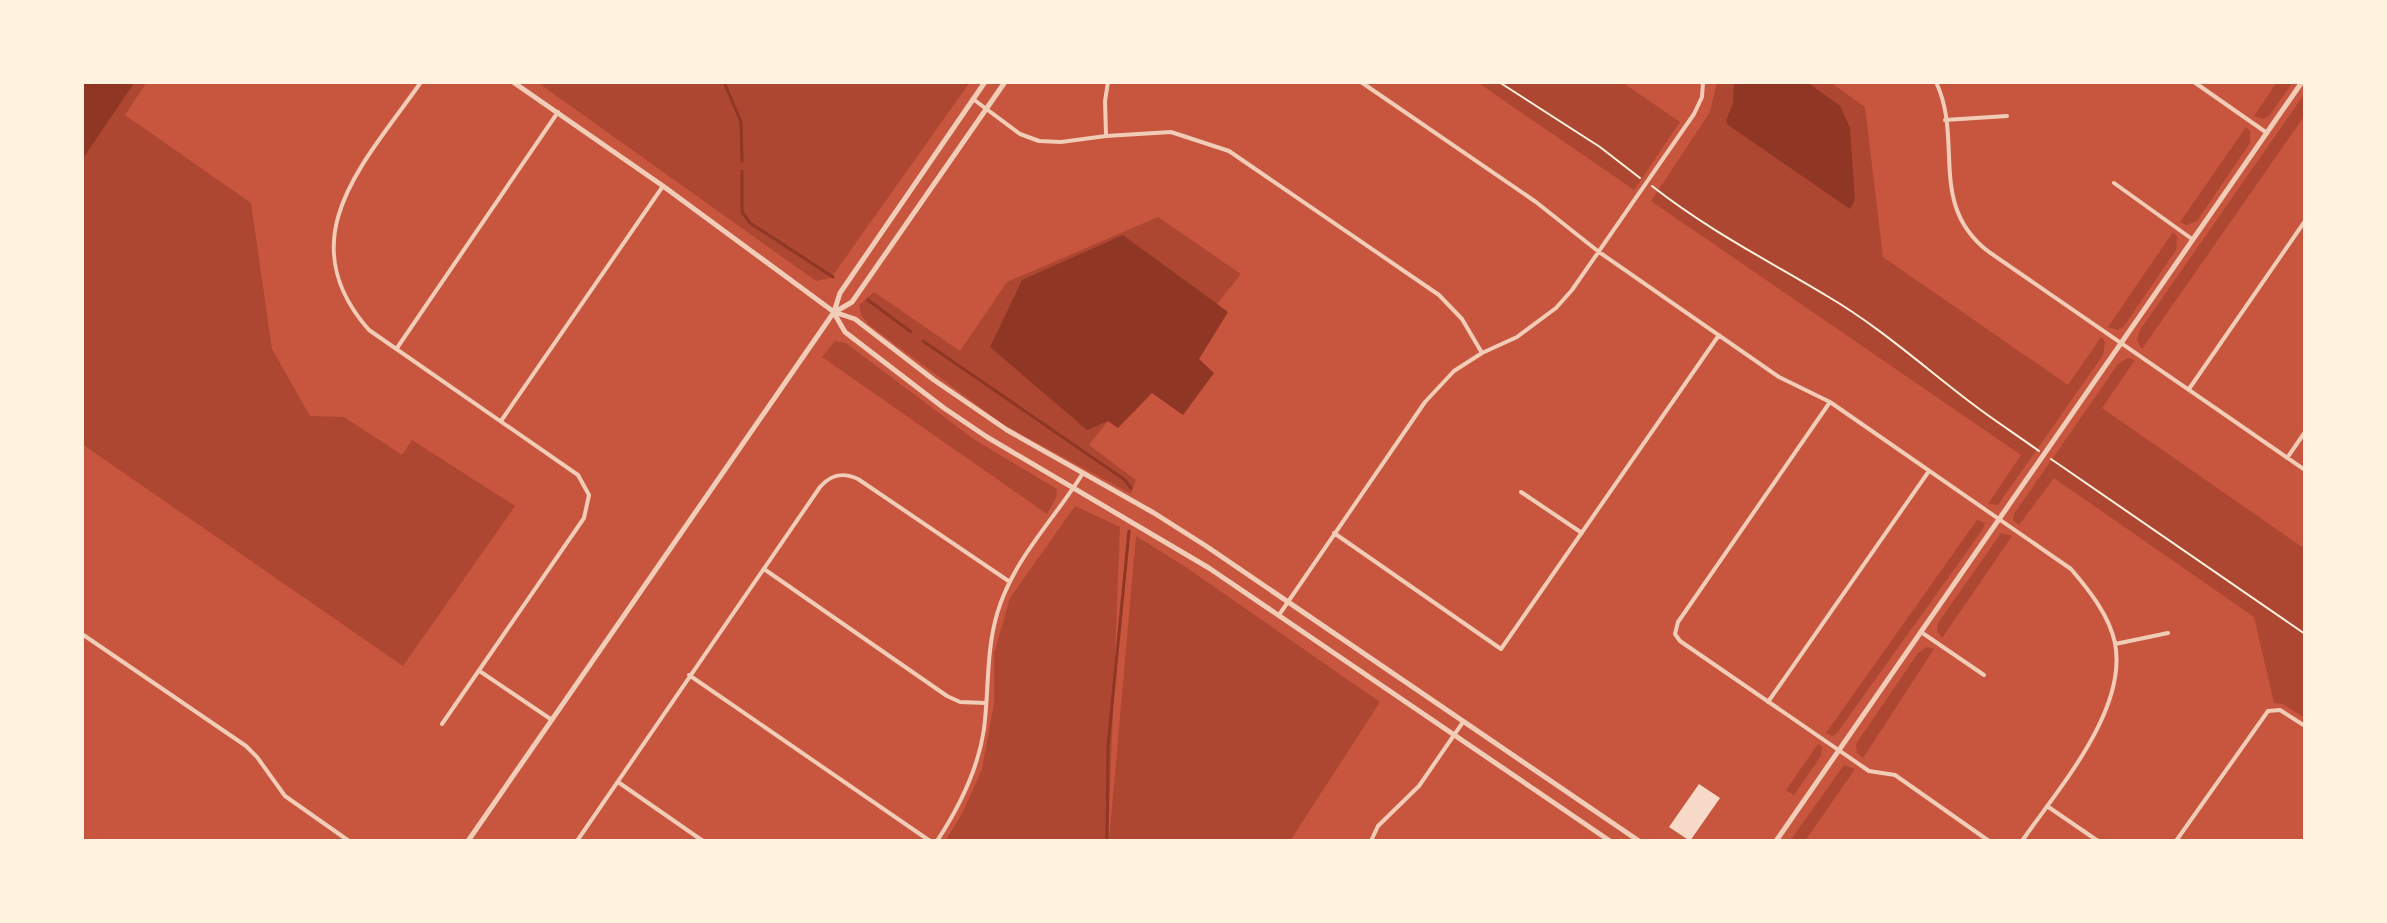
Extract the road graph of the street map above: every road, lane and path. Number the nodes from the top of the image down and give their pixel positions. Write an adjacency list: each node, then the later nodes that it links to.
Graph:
1 (421, 82): 28 (street)
2 (513, 82): 14 (street)
3 (985, 82): 12 (street)
4 (1005, 82): 13 (street)
5 (1108, 82): 18 (street)
6 (1361, 82): 24 (street)
7 (1499, 82): 19 (path)
8 (1703, 82): 19 (street)
9 (1936, 82): 16 (street)
10 (2194, 82): 17 (street)
11 (2302, 82): 17 (street)
12 (973, 99): 13 (street); 25 (street)
13 (987, 109): 18 (street); 25 (street)
14 (558, 112): 21 (street); 28 (street)
15 (2007, 116): 16 (street)
16 (1945, 120): 27 (street)
17 (2267, 133): 23 (street)
18 (1106, 136): 29 (street)
19 (1646, 182): 24 (street); 34 (path)
20 (2114, 183): 23 (street)
21 (663, 186): 25 (street); 32 (street)
22 (2305, 221): 30 (street)
23 (2192, 239): 27 (street)
24 (1599, 252): 26 (street); 29 (street)
25 (834, 312): 38 (street); 39 (street); 58 (street)
26 (1719, 335): 31 (street); 43 (street)
27 (2122, 343): 30 (street); 34 (street)
28 (396, 349): 32 (street)
29 (1482, 353): 42 (street)
30 (2189, 389): 35 (street)
31 (1830, 402): 37 (street); 57 (street)
32 (501, 421): 53 (street)
33 (2305, 432): 35 (street)
34 (2044, 454): 41 (street); 51 (path)
35 (2287, 458): 36 (street)
36 (2305, 470)
37 (1929, 471): 41 (street); 57 (street)
38 (1083, 473): 39 (street); 46 (street)
39 (1074, 487): 45 (street); 47 (street)
40 (1521, 492): 43 (street)
41 (2000, 519): 48 (street); 52 (street)
42 (1334, 533): 43 (street); 46 (street)
43 (1582, 533)
44 (764, 569): 45 (street); 54 (street); 56 (street)
45 (1010, 582): 56 (street)
46 (1288, 601): 47 (street); 59 (street)
47 (1279, 615): 62 (street)
48 (1921, 632): 55 (street); 63 (street)
49 (2168, 633): 52 (street)
50 (82, 634): 66 (street)
51 (2305, 634)
52 (2115, 644): 65 (street)
53 (481, 672): 58 (street); 60 (street)
54 (689, 675): 64 (street); 70 (street)
55 (1984, 675)
56 (986, 703): 71 (street)
57 (1768, 703): 63 (street)
58 (552, 720): 67 (street)
59 (1463, 722): 62 (street); 74 (street)
60 (442, 724)
61 (2305, 726): 79 (street)
62 (1454, 735): 72 (street); 73 (street)
63 (1839, 751): 75 (street); 76 (street)
64 (618, 782): 68 (street); 69 (street)
65 (2046, 806): 77 (street); 78 (street)
66 (349, 841)
67 (468, 841)
68 (577, 841)
69 (703, 841)
70 (930, 841)
71 (937, 841)
72 (1371, 841)
73 (1610, 841)
74 (1639, 841)
75 (1776, 841)
76 (1989, 841)
77 (2022, 841)
78 (2098, 841)
79 (2176, 841)

